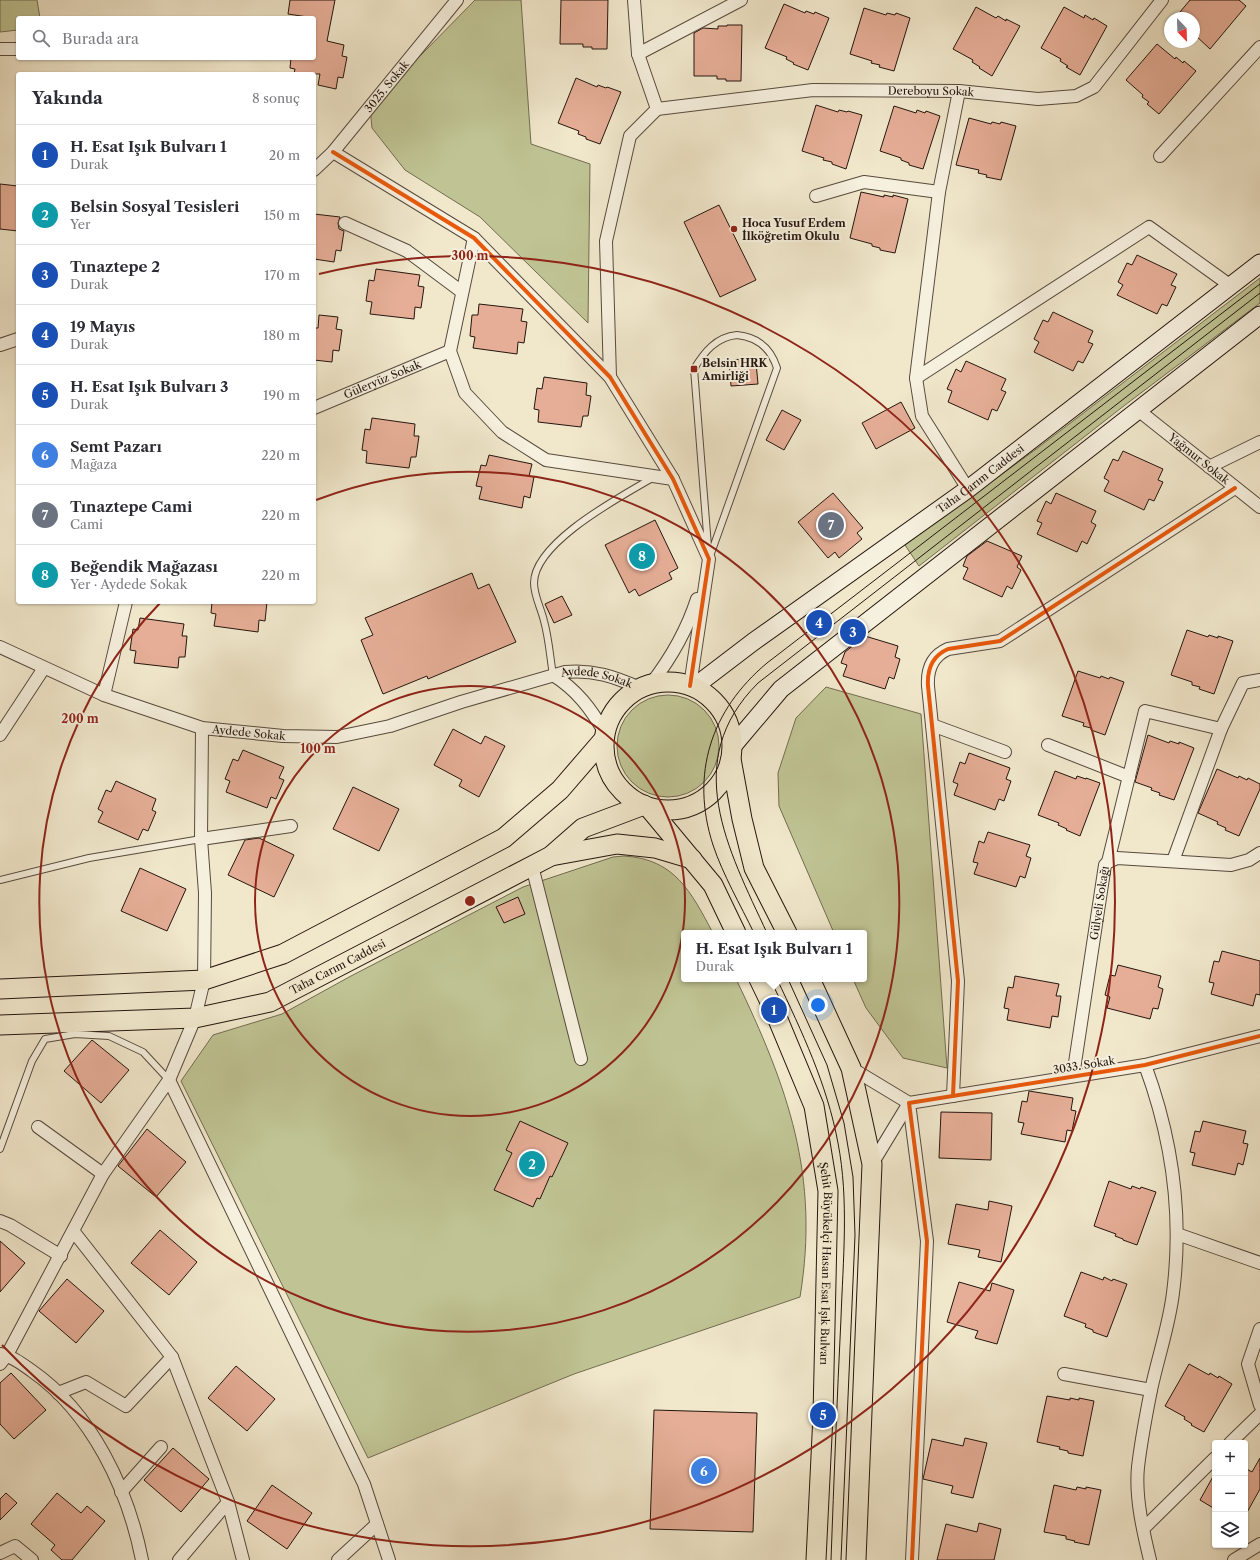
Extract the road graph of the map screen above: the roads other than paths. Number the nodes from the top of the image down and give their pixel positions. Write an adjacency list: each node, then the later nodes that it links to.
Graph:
1 (457, 0): 11 (street, 3025. Sokak)
2 (634, 0): 8 (street)
3 (741, 0): 8 (street)
4 (1162, 0): 9 (street, Dereboyu Sokak)
5 (1260, 47): 12 (street)
6 (0, 49): 7 (street)
7 (16, 49)
8 (638, 54): 10 (street)
9 (959, 91): 10 (street, Dereboyu Sokak); 14 (street)
10 (656, 109): 25 (street)
11 (333, 152): 13 (street, 3025. Sokak); 17 (street)
12 (1160, 156)
13 (316, 168)
14 (939, 192): 15 (street); 26 (street)
15 (816, 196)
16 (345, 223): 20 (street)
17 (474, 238): 20 (street); 25 (street)
18 (1260, 263): 19 (main road, Taha Carım Caddesi)
19 (1231, 286): 26 (street); 34 (main road, Taha Carım Caddesi)
20 (462, 292): 24 (street)
21 (1260, 315): 28 (main road)
22 (16, 339): 23 (street)
23 (0, 345)
24 (450, 352): 27 (street, Güleryüz Sokak); 31 (street)
25 (610, 377): 32 (street)
26 (916, 378): 34 (street)
27 (316, 407)
28 (1138, 410): 30 (street, Yağmur Sokak); 52 (main road)
29 (1260, 442): 30 (street)
30 (1209, 467): 33 (street, Yağmur Sokak)
31 (655, 476): 32 (street); 40 (lane)
32 (672, 479): 36 (street)
33 (1235, 488): 35 (street, Yağmur Sokak); 45 (street)
34 (968, 489): 43 (main road, Taha Carım Caddesi)
35 (1259, 505)
36 (709, 559): 36 (lane); 42 (street); 43 (street)
37 (126, 604): 44 (street)
38 (0, 647): 39 (street, Aydede Sokak)
39 (44, 668): 44 (street, Aydede Sokak); 48 (street)
40 (553, 675): 42 (street, Aydede Sokak); 46 (street, Aydede Sokak); 49 (street, Aydede Sokak)
41 (1260, 680): 47 (street)
42 (646, 686): 43 (main road); 49 (main road)
43 (692, 687): 52 (main road)
44 (104, 695): 46 (street, Aydede Sokak)
45 (932, 725): 51 (street); 78 (street)
46 (202, 728): 56 (street)
47 (1221, 729): 53 (street); 60 (street)
48 (0, 735)
49 (604, 736): 54 (main road); 66 (main road)
50 (1048, 745): 53 (street)
51 (1005, 752)
52 (732, 753): 54 (main road); 65 (main road)
53 (1129, 777): 61 (street)
54 (646, 806): 58 (main road, Taha Carım Caddesi); 59 (main road)
55 (291, 826): 56 (street)
56 (200, 839): 63 (lane); 66 (street)
57 (1260, 854): 60 (street, Gülyeli Sokağı)
58 (551, 856): 59 (main road); 62 (main road, Taha Carım Caddesi)
59 (692, 859): 64 (main road)
60 (1173, 861): 61 (street, Gülyeli Sokağı)
61 (1108, 862): 76 (street, Gülyeli Sokağı)
62 (532, 866): 70 (main road, Taha Carım Caddesi); 73 (street)
63 (0, 880)
64 (735, 930)
65 (785, 930)
66 (204, 980): 69 (main road); 70 (street)
67 (760, 982): 112 (main road, Şehit Büyükelçi Hasan Esat Işık Bulvarı)
68 (811, 982): 75 (main road)
69 (0, 989)
70 (195, 1018): 71 (main road, Taha Carım Caddesi); 77 (street)
71 (0, 1025)
72 (1260, 1036): 74 (street, 3033. Sokak)
73 (581, 1059)
74 (1145, 1064): 76 (street, 3033. Sokak); 86 (street)
75 (851, 1068): 79 (street); 82 (main road)
76 (1073, 1076): 78 (street, 3033. Sokak)
77 (169, 1080): 81 (lane); 83 (street); 102 (street)
78 (953, 1096): 79 (street, 3033. Sokak)
79 (909, 1103): 82 (street); 114 (street)
80 (38, 1127): 83 (street)
81 (0, 1149)
82 (872, 1164): 113 (main road)
83 (103, 1174): 85 (street)
84 (0, 1221): 87 (street)
85 (74, 1232): 87 (street); 90 (street)
86 (1177, 1234): 88 (street); 93 (street)
87 (61, 1256): 91 (street)
88 (1260, 1263)
89 (1260, 1329): 95 (street)
90 (172, 1357): 94 (street); 101 (street)
91 (2, 1358): 94 (street)
92 (1064, 1374): 93 (street)
93 (1151, 1390): 103 (street)
94 (58, 1393): 100 (street)
95 (1260, 1405)
96 (1260, 1414): 97 (street)
97 (1233, 1440)
98 (162, 1447): 100 (street)
99 (1212, 1461): 103 (street)
100 (121, 1492): 107 (street)
101 (228, 1502): 108 (street); 109 (street)
102 (378, 1524): 110 (street); 111 (street)
103 (1144, 1528): 115 (street)
104 (1260, 1544): 116 (street)
105 (0, 1553): 106 (street)
106 (32, 1560)
107 (142, 1560)
108 (179, 1560)
109 (243, 1560)
110 (338, 1560)
111 (389, 1560)
112 (816, 1560)
113 (856, 1560)
114 (912, 1560)
115 (1150, 1560)
116 (1234, 1560)

